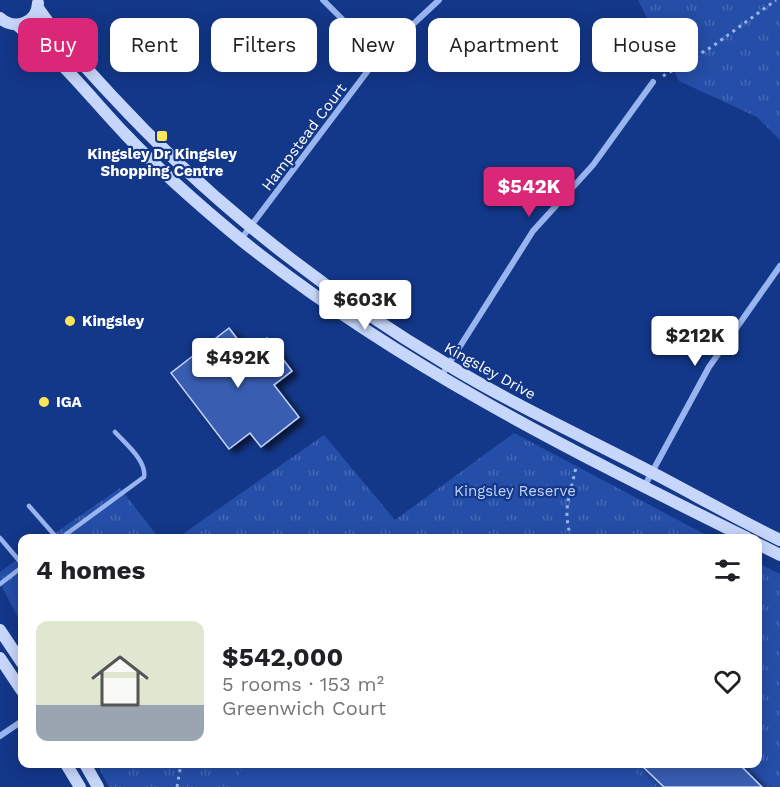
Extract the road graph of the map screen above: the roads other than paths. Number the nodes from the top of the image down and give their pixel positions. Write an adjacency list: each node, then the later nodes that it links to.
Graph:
1 (324, 0): 4 (street)
2 (439, 0): 5 (street, Hampstead Court)
3 (38, 4): 6 (main road); 9 (main road, Kingsley Drive)
4 (341, 18)
5 (416, 22)
6 (7, 24): 10 (main road, Kingsley Drive)
7 (368, 72): 9 (street, Hampstead Court)
8 (653, 82): 12 (street)
9 (251, 227): 10 (street, Hampstead Court); 12 (main road, Kingsley Drive)
10 (241, 239): 13 (main road, Kingsley Drive)
11 (780, 266): 15 (street)
12 (448, 365): 13 (street); 15 (main road, Kingsley Drive)
13 (440, 378): 16 (main road, Kingsley Drive)
14 (115, 432): 19 (lane)
15 (651, 472): 16 (street); 22 (main road, Kingsley Drive)
16 (644, 487): 20 (main road, Kingsley Drive)
17 (29, 506): 18 (lane)
18 (55, 534)
19 (65, 534)
20 (739, 534)
21 (0, 538): 25 (lane)
22 (780, 540)
23 (762, 546): 24 (main road)
24 (780, 555)
25 (18, 561)
26 (18, 569): 27 (lane)
27 (0, 584)
28 (0, 630): 29 (main road)
29 (18, 657)
30 (0, 658): 31 (main road)
31 (18, 685)
32 (18, 725): 33 (street)
33 (0, 736)
34 (68, 768): 36 (main road)
35 (87, 768): 37 (main road)
36 (80, 787)
37 (98, 787)

